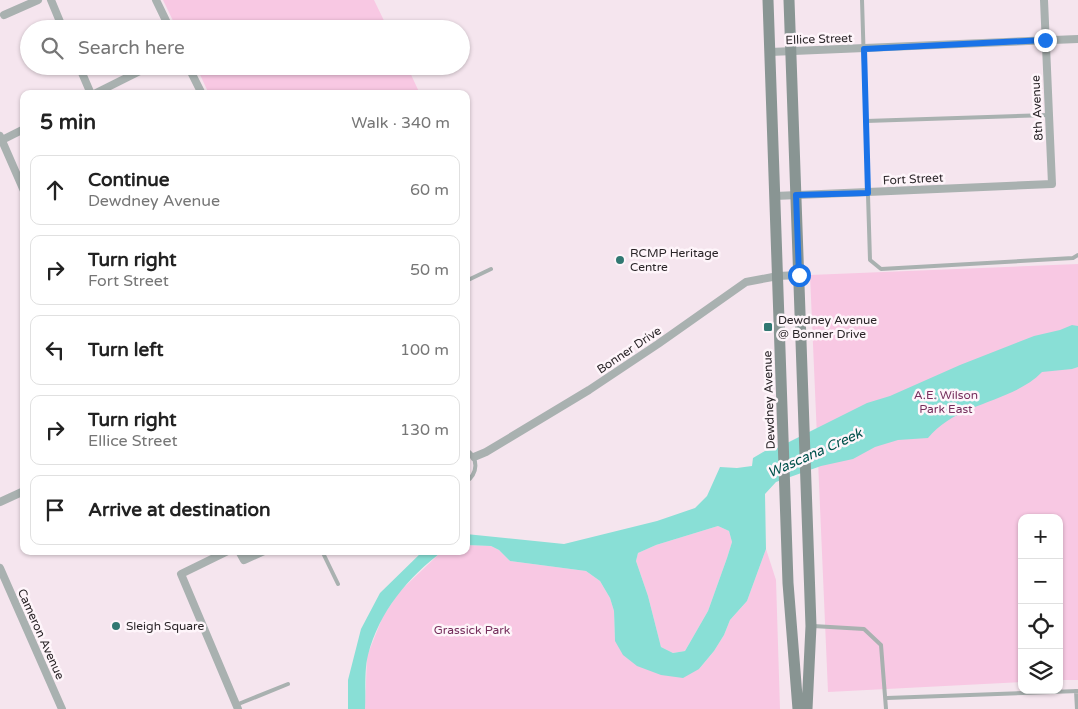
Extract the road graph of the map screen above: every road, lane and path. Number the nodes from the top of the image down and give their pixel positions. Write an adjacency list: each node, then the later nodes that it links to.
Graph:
1 (38, 0): 8 (street)
2 (51, 0): 9 (street)
3 (156, 0): 10 (street)
4 (768, 0): 15 (main road, Dewdney Avenue)
5 (789, 0): 14 (main road)
6 (862, 0): 13 (lane)
7 (1044, 0): 12 (street, 8th Avenue)
8 (4, 14)
9 (59, 20)
10 (166, 20)
11 (1078, 39): 12 (street, Ellice Street)
12 (1045, 40): 13 (street, Ellice Street); 22 (street, 8th Avenue)
13 (864, 49): 14 (street, Ellice Street); 23 (lane)
14 (791, 51): 15 (street, Ellice Street); 29 (main road)
15 (770, 52): 30 (main road, Dewdney Avenue)
16 (84, 75): 19 (street)
17 (132, 75): 20 (street)
18 (192, 75): 21 (street)
19 (91, 90)
20 (101, 90)
21 (200, 90)
22 (1048, 115): 23 (lane); 27 (street, 8th Avenue)
23 (866, 121): 28 (lane)
24 (20, 131): 25 (street)
25 (1, 138): 26 (street)
26 (20, 182)
27 (1052, 184): 28 (street, Fort Street)
28 (868, 193): 29 (street, Fort Street); 31 (lane)
29 (796, 195): 30 (street, Fort Street); 33 (main road)
30 (775, 196): 34 (main road, Dewdney Avenue)
31 (1078, 255)
32 (490, 269): 35 (lane)
33 (799, 275): 34 (street, Bonner Drive); 47 (main road)
34 (778, 276): 37 (street, Bonner Drive); 53 (main road, Dewdney Avenue)
35 (470, 279)
36 (470, 453): 37 (lane)
37 (474, 457): 38 (lane)
38 (470, 478)
39 (20, 493): 40 (street)
40 (0, 502)
41 (220, 555): 51 (street)
42 (241, 555): 43 (street)
43 (255, 555)
44 (324, 555): 46 (lane)
45 (0, 568): 52 (street, Cameron Avenue)
46 (338, 584)
47 (811, 626): 50 (lane); 54 (main road)
48 (288, 684): 51 (lane)
49 (1077, 691): 50 (lane); 56 (lane)
50 (886, 698): 55 (lane)
51 (237, 707)
52 (62, 709)
53 (798, 709)
54 (807, 709)
55 (886, 709)
56 (1077, 709)

